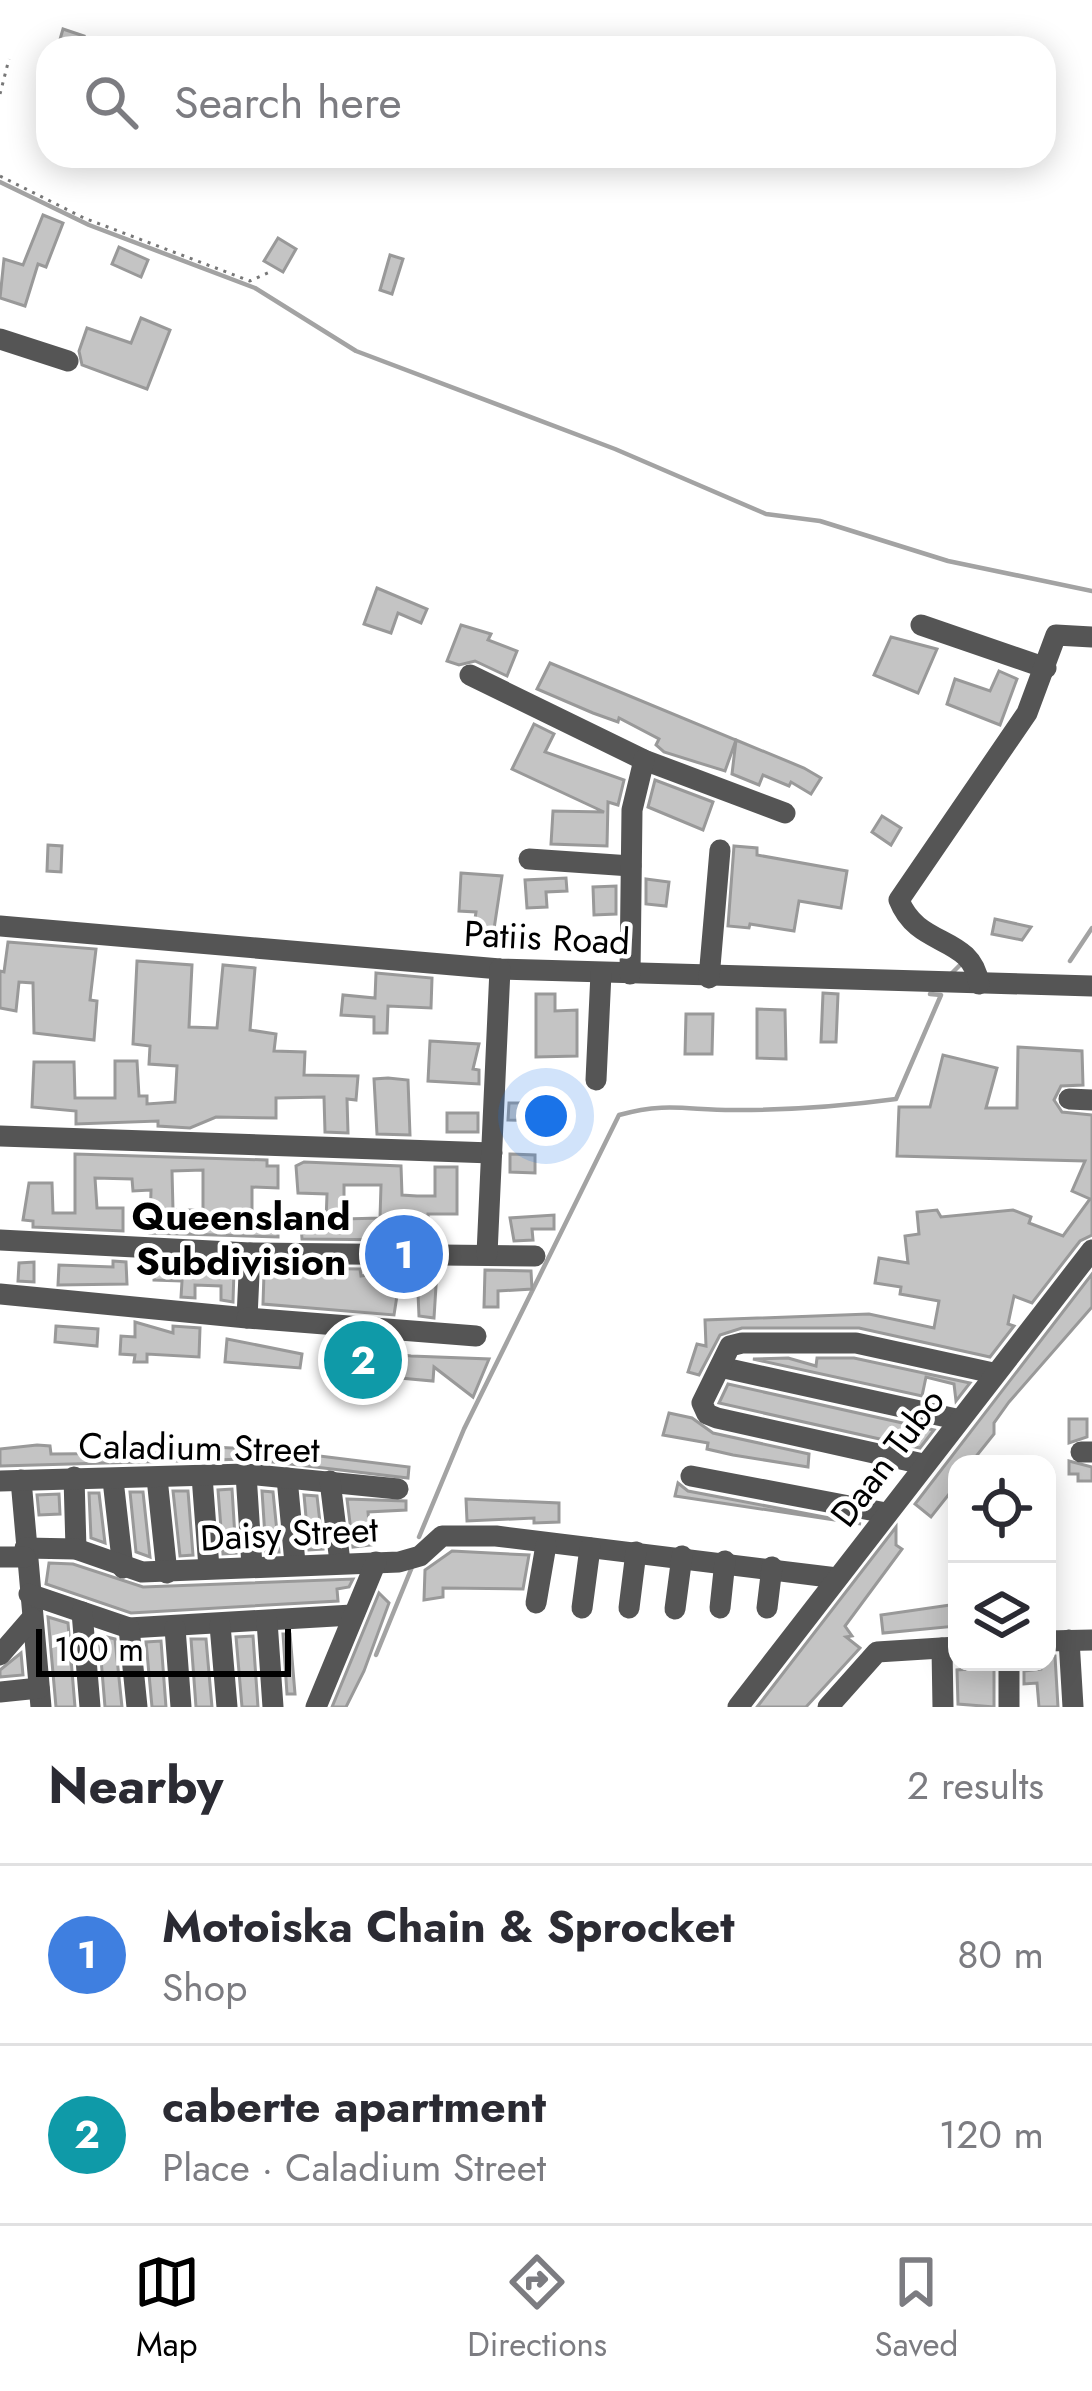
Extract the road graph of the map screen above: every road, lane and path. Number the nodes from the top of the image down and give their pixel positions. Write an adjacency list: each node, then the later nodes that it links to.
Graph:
1 (9, 59): 2 (path)
2 (0, 94)
3 (0, 176): 4 (path)
4 (270, 272)
5 (0, 339): 6 (street)
6 (68, 361)
7 (921, 625): 9 (street)
8 (1092, 638): 9 (street)
9 (1046, 668): 21 (street)
10 (470, 675): 11 (street)
11 (644, 760): 12 (street); 15 (street)
12 (785, 813)
13 (720, 850): 20 (street)
14 (529, 859): 15 (street)
15 (631, 866): 19 (street)
16 (0, 926): 17 (street, Patiis Road)
17 (500, 969): 18 (street, Patiis Road); 27 (street)
18 (602, 973): 19 (street, Patiis Road); 23 (street)
19 (630, 974): 20 (street, Patiis Road)
20 (709, 978): 21 (street, Patiis Road)
21 (979, 984): 22 (street, Patiis Road)
22 (1092, 986)
23 (596, 1080)
24 (1069, 1099): 25 (street)
25 (1092, 1100)
26 (0, 1136): 27 (street)
27 (493, 1153): 31 (street)
28 (0, 1240): 30 (street)
29 (1092, 1250): 37 (street, Daan Tubo)
30 (250, 1253): 31 (street); 34 (street)
31 (487, 1254): 32 (street)
32 (535, 1256)
33 (0, 1294): 34 (street)
34 (247, 1318): 35 (street)
35 (476, 1336)
36 (720, 1367): 37 (street); 38 (street); 39 (street)
37 (993, 1373): 38 (street, Daan Tubo)
38 (956, 1419): 39 (street, Daan Tubo)
39 (923, 1464): 50 (street, Daan Tubo)
40 (246, 1474): 41 (street, Caladium Street); 45 (street, Caladium Street); 62 (street)
41 (202, 1476): 44 (street, Caladium Street); 65 (street)
42 (691, 1476): 50 (street)
43 (74, 1477): 46 (street, Caladium Street); 47 (street, Caladium Street); 53 (street)
44 (157, 1478): 47 (street, Caladium Street); 66 (street)
45 (287, 1478): 48 (street, Caladium Street); 61 (street)
46 (10, 1480): 55 (street)
47 (113, 1480): 64 (street)
48 (331, 1481): 49 (street, Caladium Street); 59 (street)
49 (398, 1489)
50 (886, 1513): 67 (street, Daan Tubo)
51 (546, 1545): 52 (street, Daisy Street); 60 (street, Daisy Street); 69 (street)
52 (590, 1547): 54 (street, Daisy Street); 73 (street)
53 (76, 1550): 55 (street, Daisy Street); 64 (street, Daisy Street)
54 (636, 1552): 56 (street, Daisy Street); 70 (street)
55 (25, 1553): 57 (street, Daisy Street); 68 (street)
56 (682, 1556): 58 (street, Daisy Street); 74 (street)
57 (0, 1558)
58 (725, 1561): 63 (street, Daisy Street); 71 (street)
59 (340, 1562): 60 (street, Daisy Street); 61 (street, Daisy Street)
60 (376, 1562): 76 (street)
61 (295, 1563): 62 (street, Daisy Street)
62 (252, 1566): 65 (street, Daisy Street)
63 (772, 1567): 67 (street, Daisy Street); 72 (street)
64 (123, 1568): 66 (street, Daisy Street)
65 (209, 1568): 66 (street, Daisy Street)
66 (167, 1573)
67 (837, 1578): 96 (street, Daan Tubo)
68 (29, 1594): 75 (street); 77 (street)
69 (536, 1603)
70 (629, 1608)
71 (720, 1608)
72 (767, 1608)
73 (582, 1609)
74 (675, 1609)
75 (82, 1612): 80 (street); 90 (street)
76 (352, 1616): 78 (street); 95 (street)
77 (32, 1618): 85 (street); 89 (street)
78 (267, 1621): 79 (street); 94 (street)
79 (220, 1625): 81 (street); 93 (street)
80 (129, 1628): 81 (street); 91 (street)
81 (175, 1628): 92 (street)
82 (1058, 1640): 83 (street); 100 (street)
83 (1092, 1640)
84 (948, 1647): 97 (street)
85 (0, 1655)
86 (948, 1664): 98 (street)
87 (1009, 1671): 99 (street)
88 (0, 1692): 89 (street)
89 (40, 1697)
90 (90, 1707)
91 (136, 1707)
92 (181, 1707)
93 (227, 1707)
94 (273, 1707)
95 (316, 1707)
96 (738, 1707)
97 (828, 1707)
98 (943, 1707)
99 (1009, 1707)
100 (1072, 1707)

